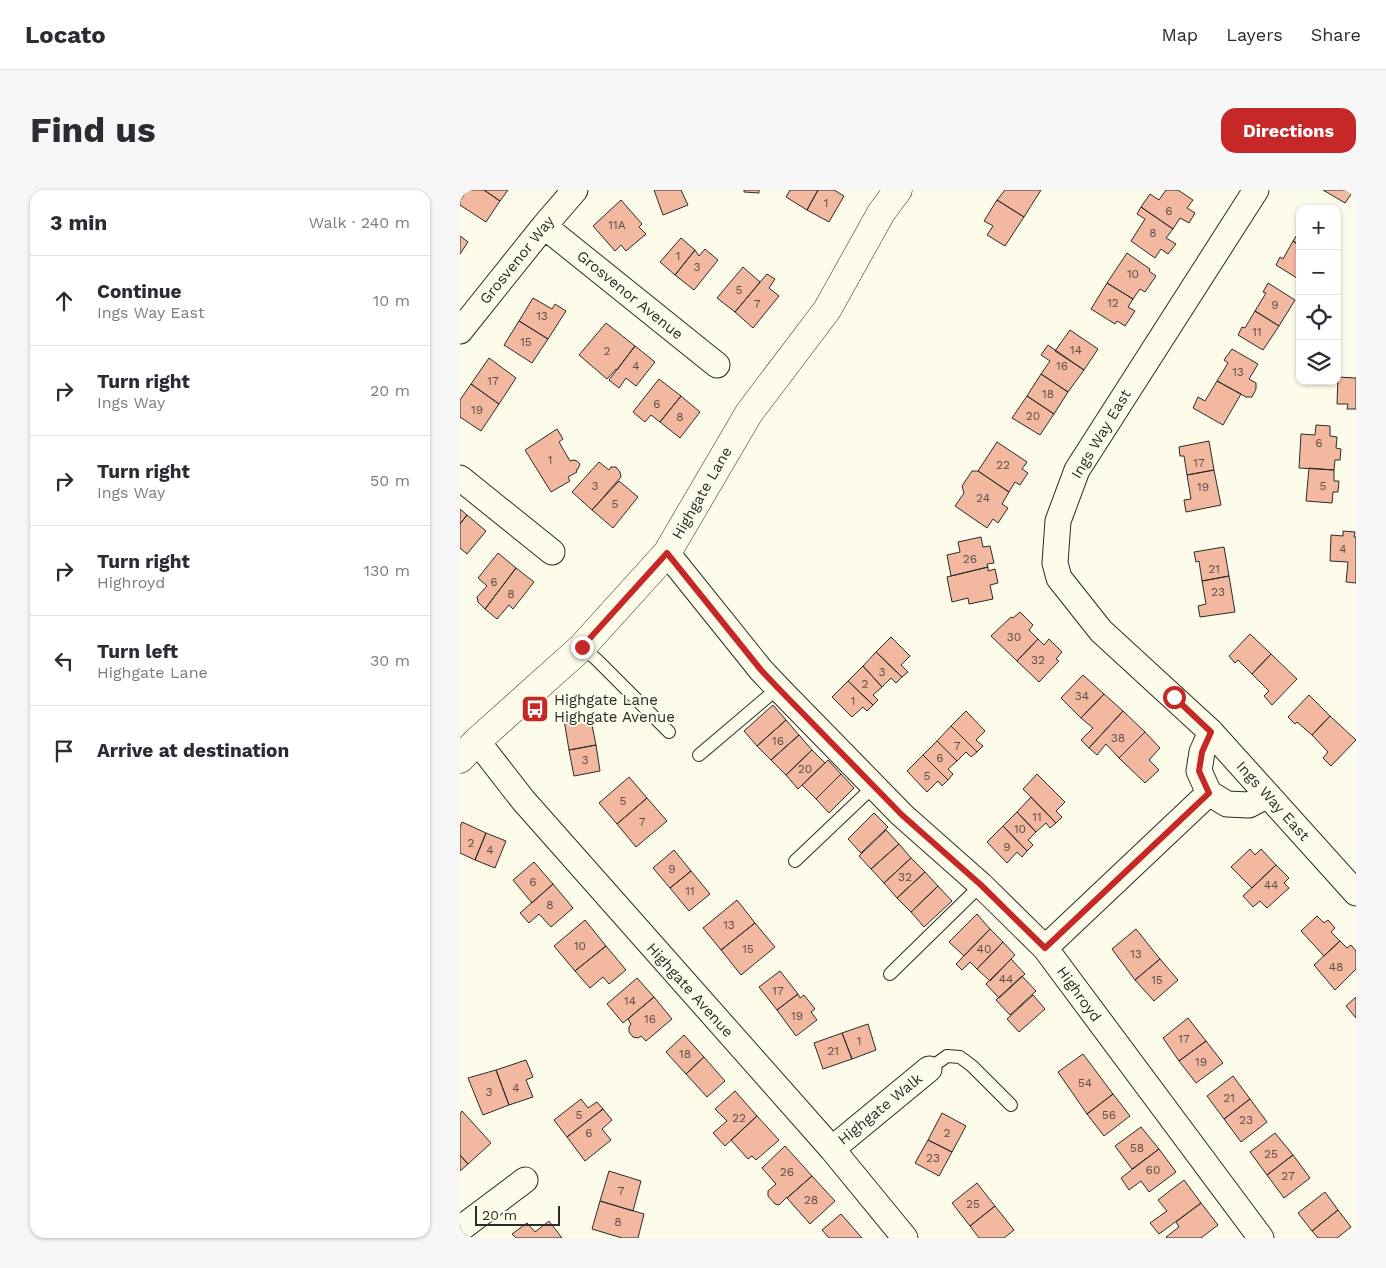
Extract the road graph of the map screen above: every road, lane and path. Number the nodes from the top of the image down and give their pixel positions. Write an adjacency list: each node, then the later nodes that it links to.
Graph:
1 (575, 190): 4 (street, Grosvenor Way)
2 (1256, 190): 13 (street, Ings Way East)
3 (894, 191): 9 (street, Highgate Lane)
4 (544, 226): 5 (street, Grosvenor Way); 6 (street, Grosvenor Avenue)
5 (460, 331)
6 (717, 365)
7 (460, 478): 8 (street)
8 (552, 552)
9 (667, 553): 10 (street, Highgate Lane); 11 (street, Highroyd)
10 (582, 647): 12 (lane); 14 (street, Highgate Lane)
11 (778, 688): 15 (lane); 16 (street, Highroyd)
12 (669, 732)
13 (1211, 732): 17 (street); 18 (street, Ings Way East)
14 (468, 750): 26 (street, Highgate Avenue)
15 (699, 755)
16 (874, 786): 19 (lane); 20 (street, Highroyd)
17 (1209, 793): 18 (street); 22 (street)
18 (1268, 795): 21 (street, Ings Way East)
19 (795, 860)
20 (981, 885): 22 (street, Highroyd); 23 (lane)
21 (1356, 893)
22 (1045, 948): 30 (street, Highroyd)
23 (890, 974)
24 (929, 1069): 25 (lane); 26 (street, Highgate Walk)
25 (1010, 1105)
26 (832, 1149): 29 (street, Highgate Avenue)
27 (525, 1180): 28 (street)
28 (460, 1228)
29 (905, 1238)
30 (1261, 1238)

